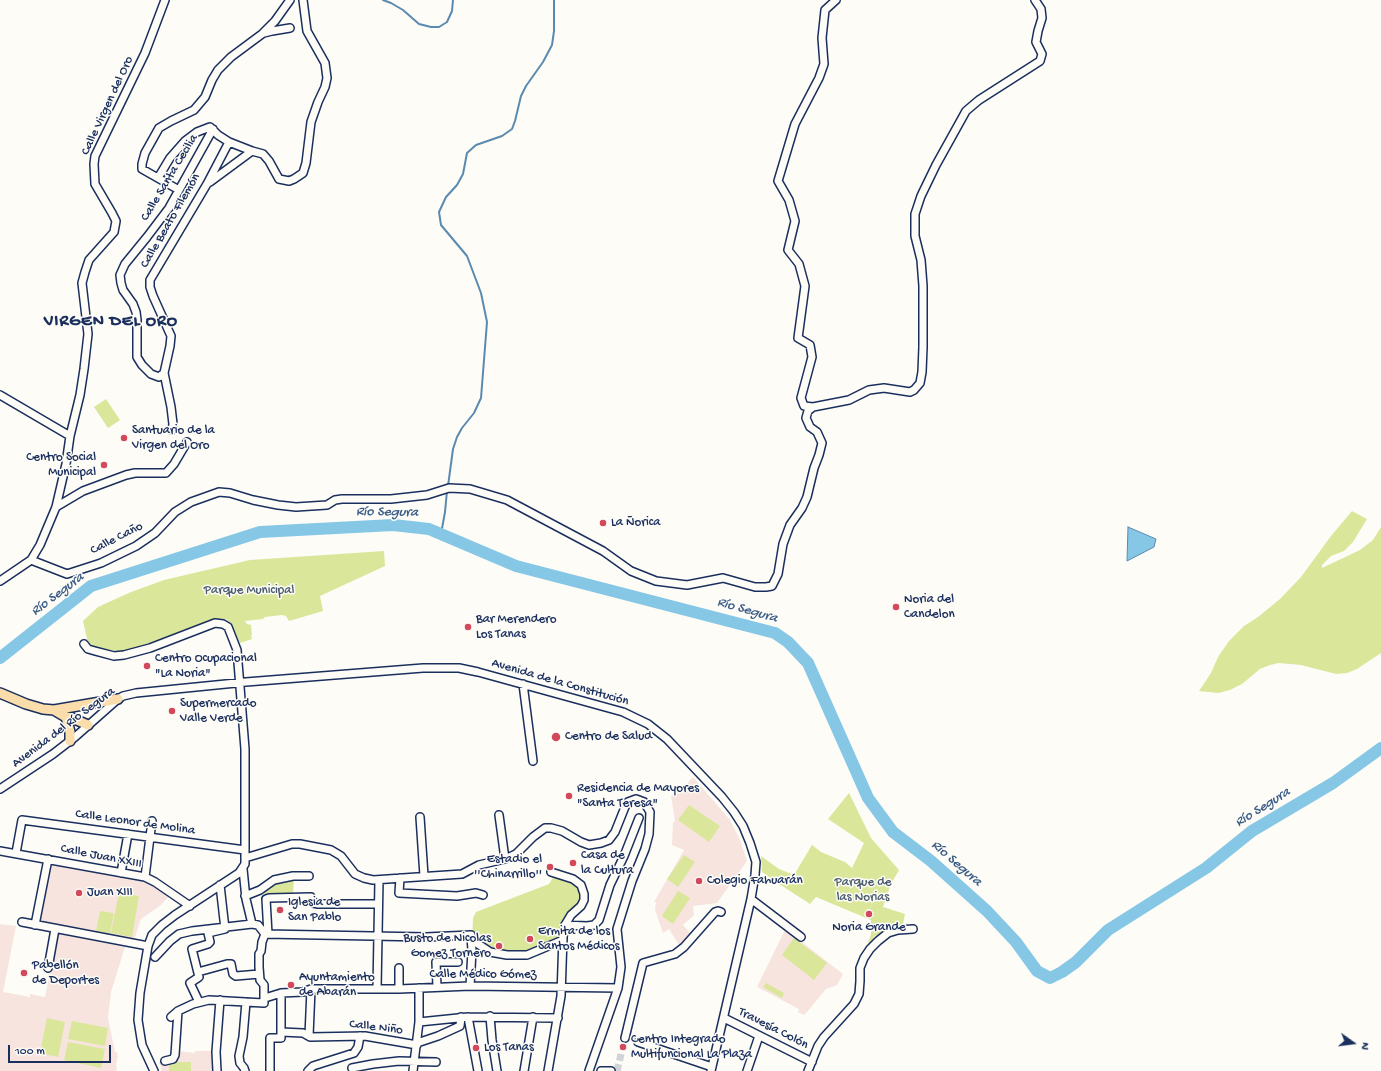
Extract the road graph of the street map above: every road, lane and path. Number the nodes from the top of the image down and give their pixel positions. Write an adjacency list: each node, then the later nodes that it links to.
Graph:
1 (165, 0): 18 (street, Calle Virgen del Oro)
2 (290, 0): 7 (street)
3 (303, 0): 10 (street)
4 (836, 0): 16 (street)
5 (1035, 0): 16 (street)
6 (290, 28): 7 (street)
7 (262, 34): 11 (street)
8 (212, 128): 9 (street); 11 (street); 13 (street, Calle Santa Cecilia)
9 (229, 142): 10 (street); 12 (street, Calle Beato Filemón)
10 (252, 151): 12 (street)
11 (158, 178): 13 (street)
12 (207, 184): 14 (street, Calle Beato Filemón)
13 (179, 190): 14 (street, Calle Santa Cecilia)
14 (164, 373): 17 (street, Calle Beato Filemón)
15 (0, 395): 18 (street)
16 (814, 407): 21 (street, Calle Caño)
17 (172, 430)
18 (70, 436): 20 (street, Calle Virgen del Oro)
19 (187, 442): 20 (street)
20 (56, 507): 21 (street, Calle Virgen del Oro)
21 (31, 560): 22 (street)
22 (0, 581)
23 (84, 644): 24 (street)
24 (240, 683): 25 (street, Avenida de la Constitución); 27 (street, Avenida del Río Segura); 39 (street)
25 (523, 684): 31 (street); 56 (street, Avenida de la Constitución)
26 (0, 693): 28 (main road)
27 (118, 699): 28 (main road); 29 (street, Avenida del Río Segura)
28 (67, 713): 29 (main road); 30 (main road)
29 (88, 725): 30 (street, Avenida del Río Segura)
30 (70, 741): 32 (street, Avenida del Río Segura)
31 (533, 760)
32 (0, 789)
33 (499, 815): 44 (street)
34 (420, 817): 49 (street)
35 (639, 818): 63 (street)
36 (152, 821): 38 (street)
37 (128, 834): 38 (street, Calle Leonor de Molina); 41 (street, Calle Leonor de Molina); 47 (street)
38 (150, 837): 39 (street, Calle Leonor de Molina); 50 (street)
39 (245, 850): 42 (street)
40 (0, 851): 41 (street, Calle Juan XXIII)
41 (16, 853): 43 (street, Calle Juan XXIII)
42 (245, 858): 45 (street); 52 (street)
43 (48, 859): 47 (street, Calle Juan XXIII); 62 (street)
44 (505, 859): 49 (street); 83 (street)
45 (243, 869): 53 (street); 55 (street)
46 (551, 872): 63 (street)
47 (120, 873): 50 (street, Calle Juan XXIII)
48 (310, 876): 55 (street)
49 (424, 876): 51 (street)
50 (145, 877): 58 (street, Calle Juan XXIII)
51 (400, 878): 52 (street); 54 (street)
52 (379, 880): 57 (street)
53 (220, 885): 58 (street); 64 (street)
54 (483, 895)
55 (245, 896): 61 (street)
56 (751, 899): 69 (street); 98 (street, Avenida de la Constitución)
57 (378, 904): 67 (street); 68 (street)
58 (190, 906): 72 (street)
59 (721, 912): 104 (street)
60 (22, 922): 62 (street)
61 (252, 924): 64 (street); 67 (street)
62 (35, 925): 65 (street)
63 (565, 925): 70 (street)
64 (225, 927): 73 (street); 77 (street)
65 (55, 929): 72 (street); 75 (street)
66 (913, 929): 111 (street)
67 (266, 934): 68 (street); 78 (street)
68 (378, 935): 79 (street); 85 (street)
69 (801, 937)
70 (563, 940): 71 (street); 82 (street)
71 (478, 944)
72 (148, 946): 114 (street)
73 (155, 957)
74 (458, 962): 80 (street)
75 (48, 968)
76 (399, 968): 86 (street)
77 (198, 972): 78 (street); 90 (street)
78 (259, 974): 89 (street)
79 (470, 986): 80 (street, Calle Médico Gómez); 82 (street, Calle Médico Gómez)
80 (437, 987): 81 (street, Calle Médico Gómez)
81 (419, 988): 86 (street, Calle Médico Gómez); 99 (street)
82 (561, 988): 83 (street, Calle Médico Gómez); 97 (street)
83 (618, 988): 124 (street)
84 (311, 989): 85 (street, Calle Médico Gómez); 87 (street, Calle Médico Gómez); 101 (street)
85 (377, 989): 86 (street, Calle Médico Gómez)
86 (399, 989)
87 (281, 993): 89 (street, Calle Médico Gómez); 100 (street)
88 (220, 1000): 90 (street); 91 (street); 115 (street)
89 (265, 1000): 91 (street)
90 (199, 1002): 92 (street)
91 (246, 1002): 116 (street)
92 (178, 1011): 94 (street); 108 (street)
93 (490, 1016): 95 (street); 96 (street); 121 (street)
94 (171, 1017)
95 (464, 1017): 99 (street); 106 (street, Calle Niño); 120 (street)
96 (533, 1017): 97 (street); 122 (street)
97 (558, 1018): 123 (street)
98 (724, 1018): 103 (street, Travesía Colón); 113 (street, Avenida de la Constitución)
99 (419, 1022): 106 (street)
100 (281, 1032): 101 (street, Calle Niño); 117 (street)
101 (309, 1036): 102 (street, Calle Niño)
102 (360, 1036): 106 (street, Calle Niño); 107 (street)
103 (760, 1036): 111 (street, Travesía Colón); 127 (street)
104 (625, 1038)
105 (638, 1042): 113 (street)
106 (417, 1044): 109 (street)
107 (351, 1053): 112 (street); 118 (street)
108 (165, 1060)
109 (414, 1062): 110 (street); 112 (street); 119 (street)
110 (436, 1062)
111 (812, 1062): 128 (street)
112 (352, 1069)
113 (712, 1069)
114 (154, 1071)
115 (217, 1071)
116 (245, 1071)
117 (270, 1071)
118 (308, 1071)
119 (413, 1071)
120 (478, 1071)
121 (497, 1071)
122 (524, 1071)
123 (548, 1071)
124 (589, 1071)
125 (601, 1071): 126 (street)
126 (611, 1071)
127 (748, 1071)
128 (808, 1071)

